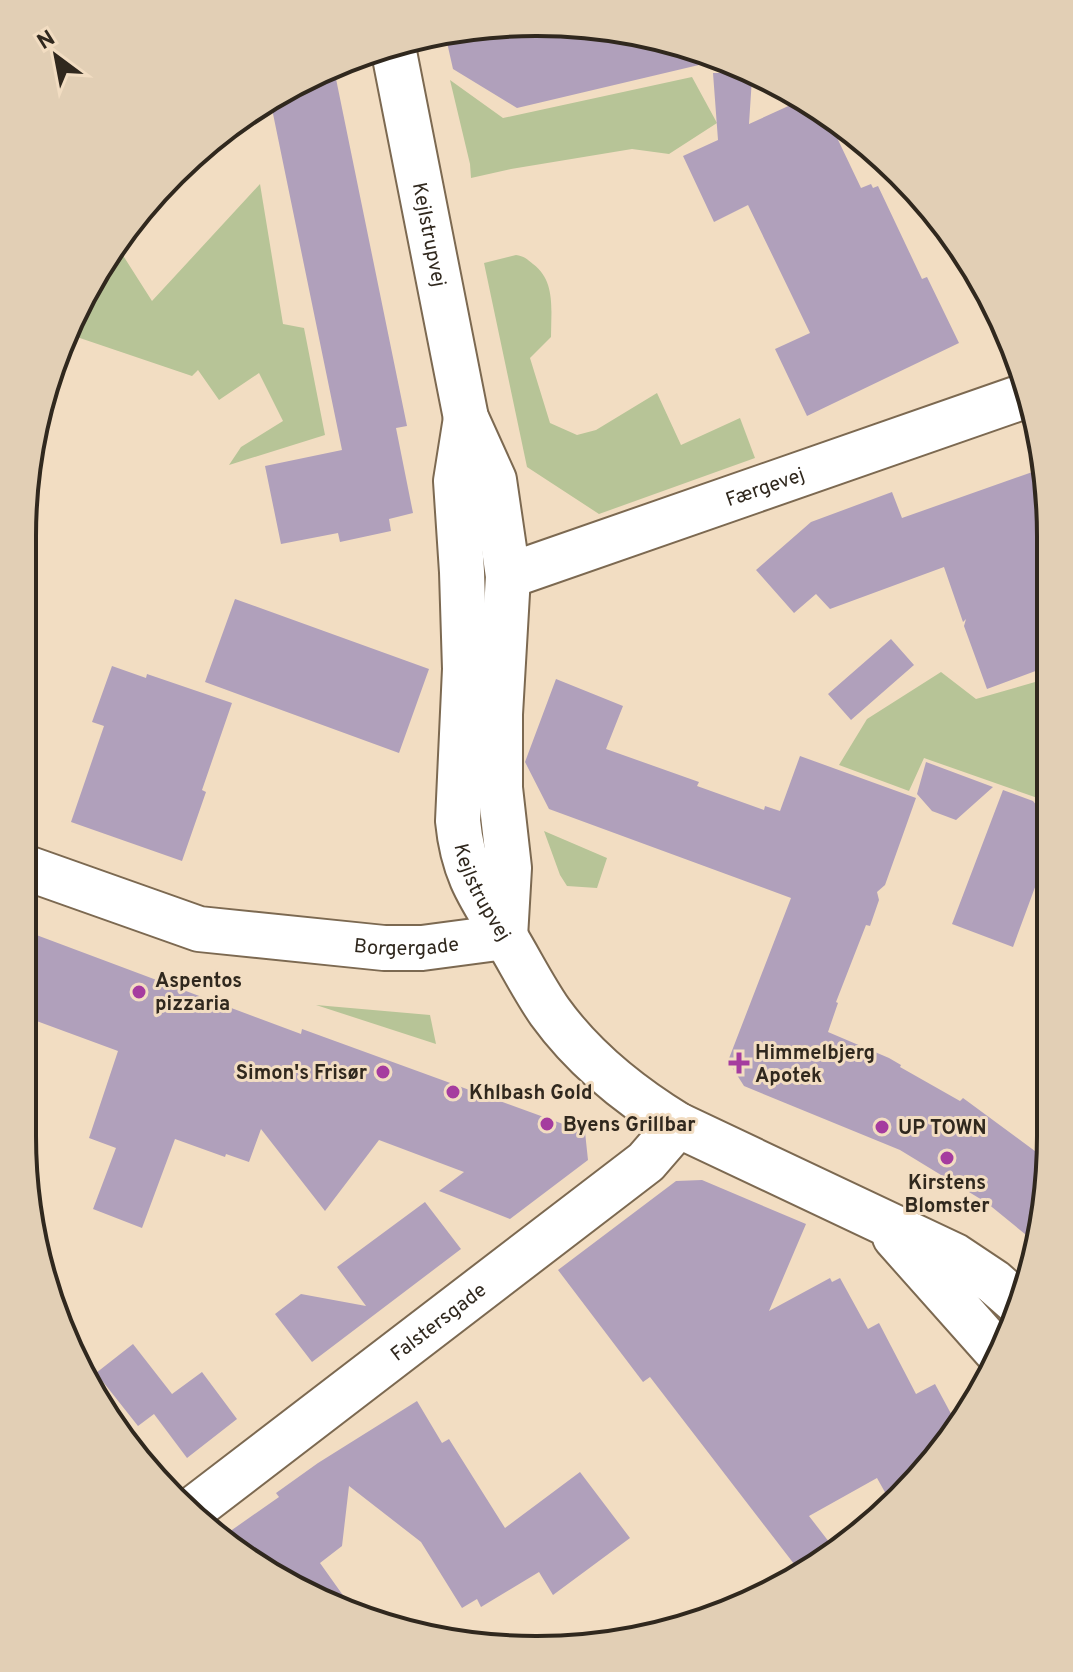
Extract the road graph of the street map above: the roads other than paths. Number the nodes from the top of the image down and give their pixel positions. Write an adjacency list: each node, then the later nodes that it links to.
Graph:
1 (395, 57): 3 (street, Kejlstrupvej)
2 (1017, 399): 4 (street, Færgevej)
3 (466, 418): 4 (street, Kejlstrupvej); 6 (street, Kejlstrupvej)
4 (508, 576): 6 (street, Kejlstrupvej)
5 (36, 871): 6 (street, Borgergade)
6 (505, 937): 7 (street)
7 (678, 1125): 8 (street); 11 (street, Falstersgade)
8 (882, 1223): 9 (street); 10 (street)
9 (1010, 1296)
10 (991, 1345)
11 (199, 1505)

